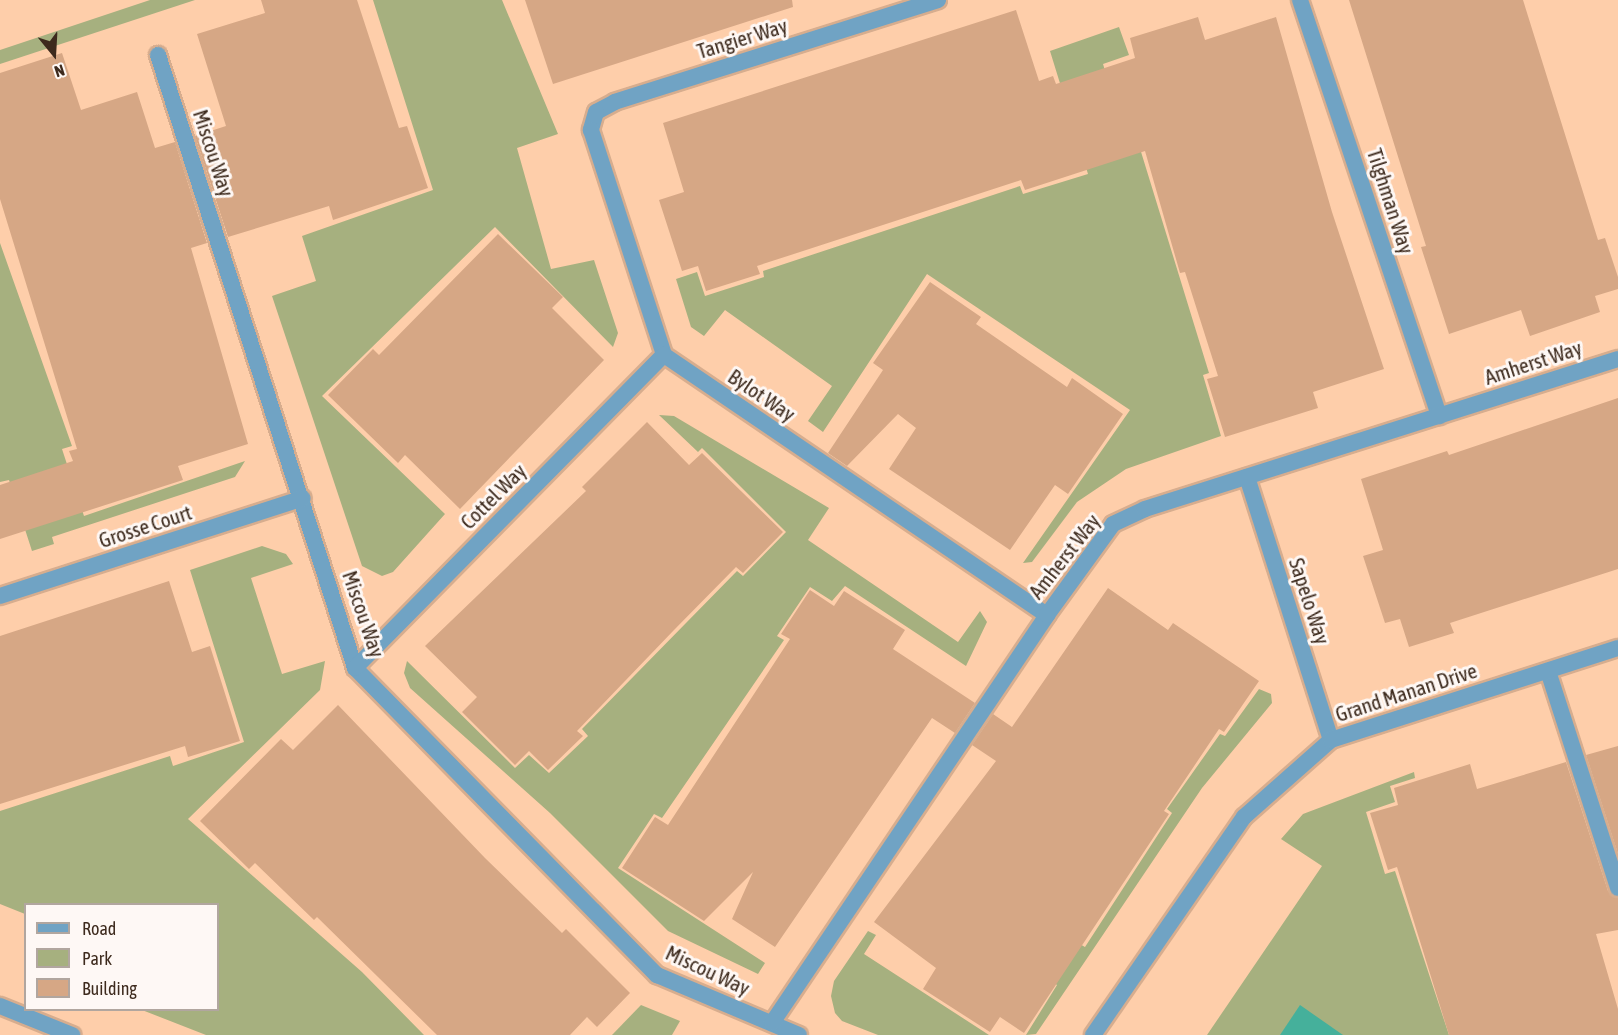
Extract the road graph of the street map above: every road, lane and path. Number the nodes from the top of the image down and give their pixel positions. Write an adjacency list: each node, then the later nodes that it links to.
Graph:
1 (938, 0): 4 (street, Tangier Way)
2 (1300, 0): 6 (street, Tilghman Way)
3 (158, 55): 8 (street, Miscou Way)
4 (664, 355): 10 (street, Bylot Way); 12 (street, Cottel Way)
5 (1618, 359): 6 (street, Amherst Way)
6 (1439, 416): 7 (street, Amherst Way)
7 (1247, 477): 10 (street, Amherst Way); 14 (street, Sapelo Way)
8 (303, 498): 9 (street, Grosse Court); 12 (street, Miscou Way)
9 (0, 596)
10 (1047, 615): 17 (street, Amherst Way)
11 (1618, 648): 13 (street, Grand Manan Drive)
12 (355, 668): 17 (street, Miscou Way)
13 (1548, 671): 14 (street, Grand Manan Drive); 15 (street)
14 (1331, 740): 20 (street, Grand Manan Drive)
15 (1618, 888)
16 (0, 1006): 18 (street)
17 (772, 1023): 19 (street, Miscou Way)
18 (72, 1035)
19 (799, 1035)
20 (1093, 1035)

